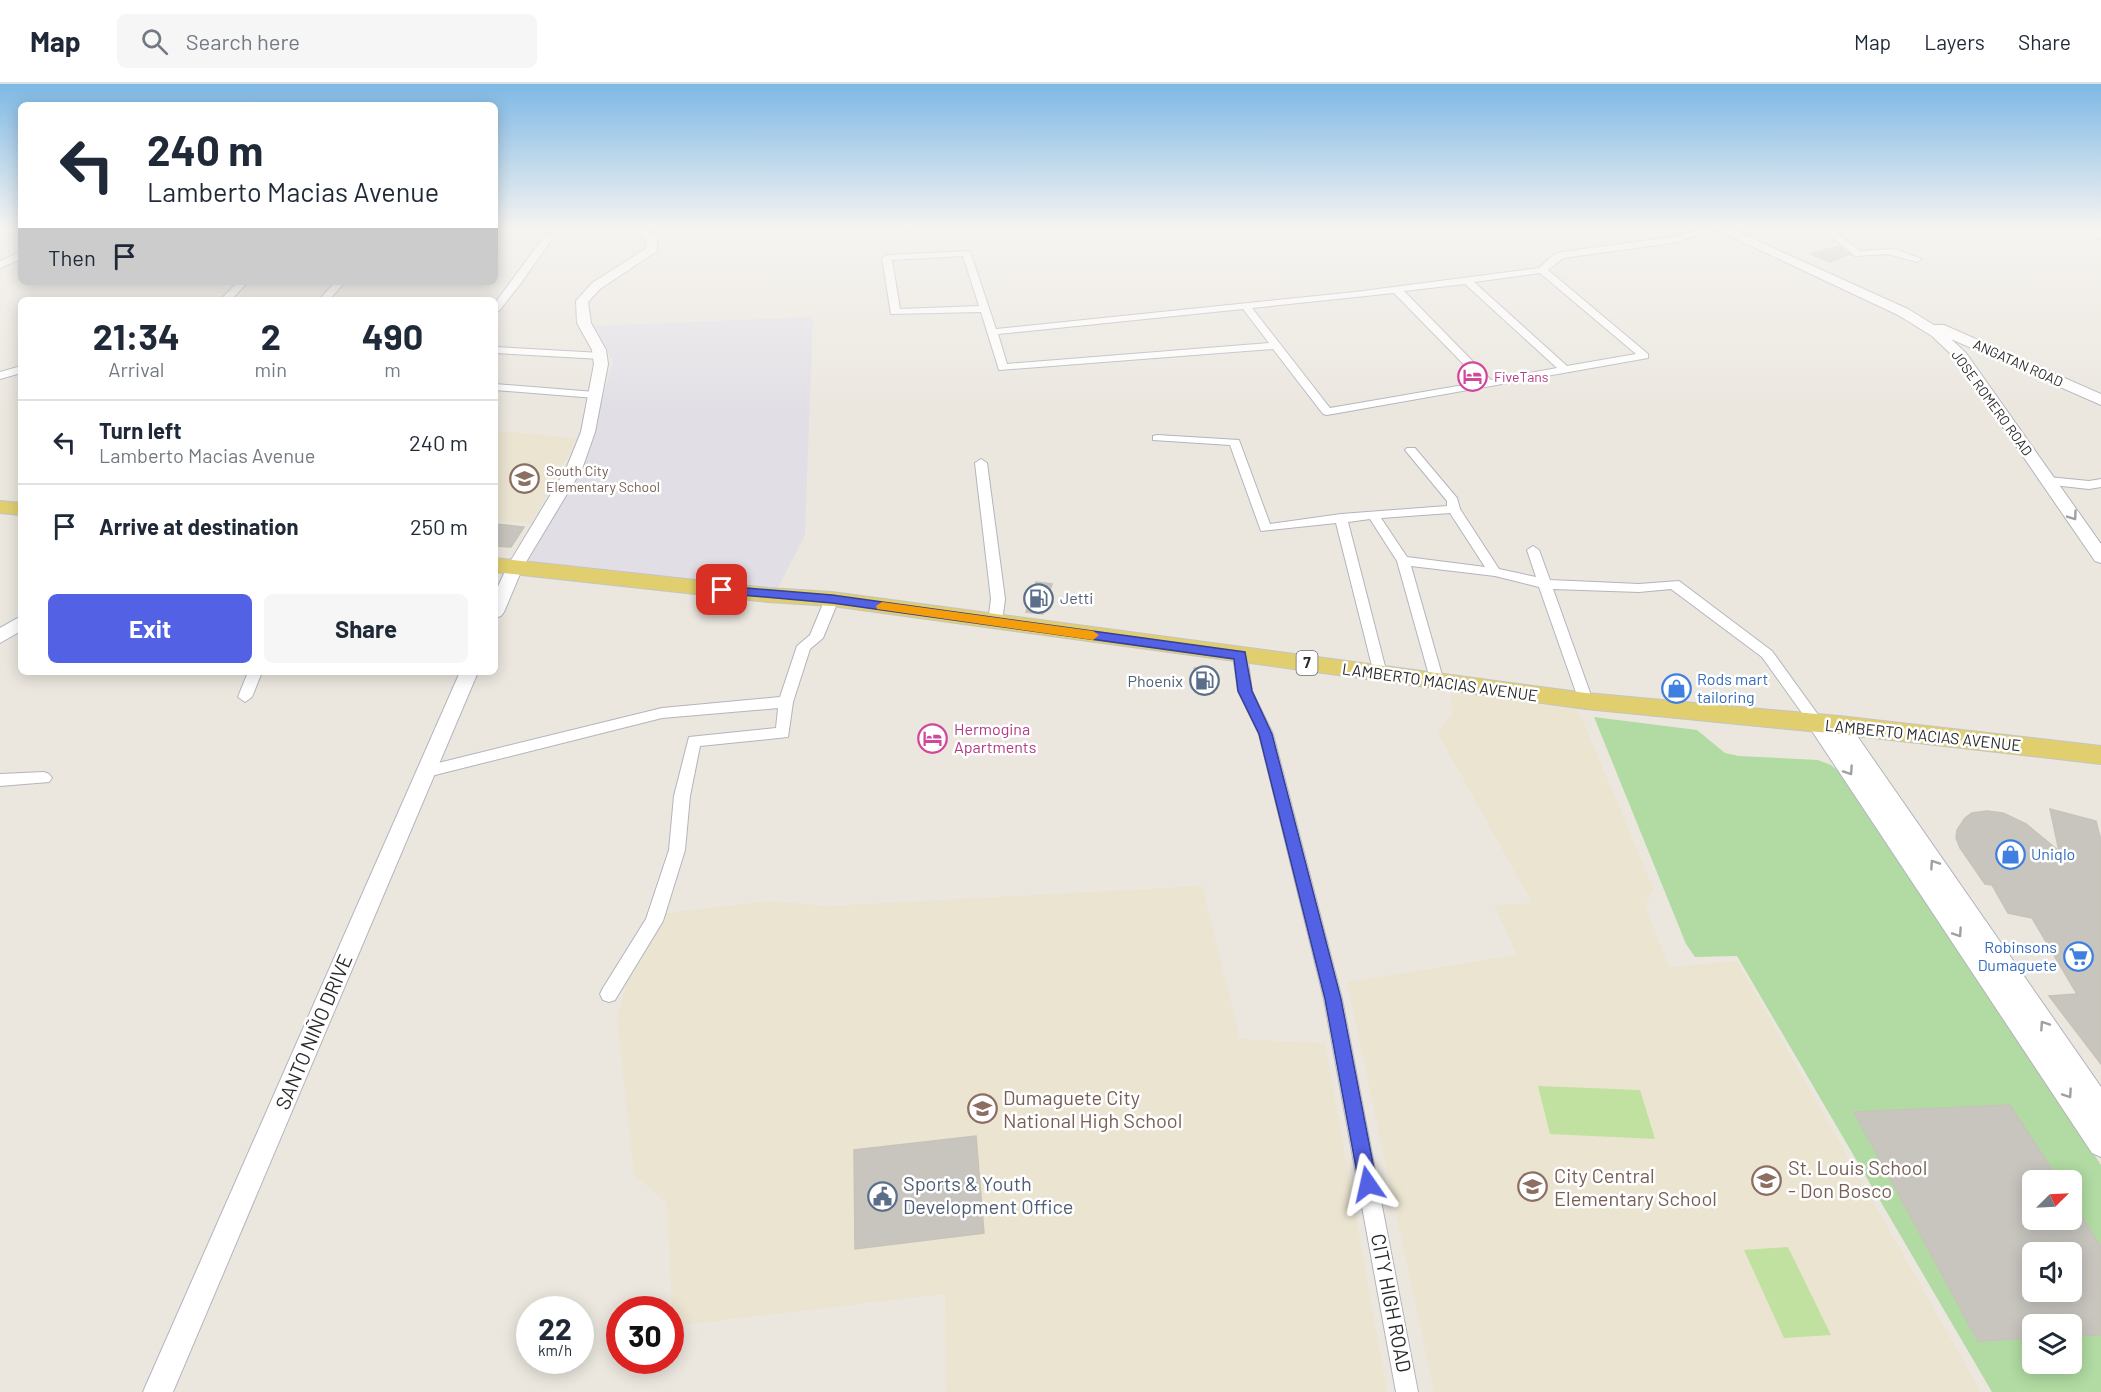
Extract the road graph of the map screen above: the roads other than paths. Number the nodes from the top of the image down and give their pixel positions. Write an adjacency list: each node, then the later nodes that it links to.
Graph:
1 (511, 289): 9 (street)
2 (593, 289): 16 (street)
3 (892, 289): 11 (street)
4 (979, 289): 11 (street)
5 (1396, 289): 10 (street); 20 (street)
6 (1476, 289): 18 (street)
7 (1565, 289): 18 (street)
8 (1852, 289): 12 (main road, JOSE ROMERO ROAD)
9 (498, 305)
10 (1245, 306): 13 (street); 14 (street)
11 (985, 309): 13 (street)
12 (1903, 312): 23 (main road, ANGATAN ROAD); 27 (main road, JOSE ROMERO ROAD)
13 (992, 332): 14 (street)
14 (1276, 346): 20 (street)
15 (498, 350): 16 (street)
16 (601, 356): 22 (street)
17 (18, 370): 19 (street)
18 (1565, 370): 20 (street)
19 (0, 376)
20 (1488, 383)
21 (498, 387): 22 (street)
22 (596, 395): 37 (street)
23 (2101, 400)
24 (1157, 438): 33 (street)
25 (1411, 450): 31 (street)
26 (981, 463): 42 (street)
27 (2048, 481): 28 (street); 35 (main road, JOSE ROMERO ROAD, one-way to 35)
28 (2101, 483)
29 (0, 507): 30 (main road)
30 (18, 509)
31 (1454, 509): 32 (street); 38 (street)
32 (1372, 515): 33 (street); 36 (street)
33 (1341, 519): 46 (street)
34 (1533, 550): 39 (street)
35 (2101, 557)
36 (1403, 561): 38 (street); 49 (street)
37 (505, 566): 40 (street); 41 (main road, LAMBERTO MACIAS AVENUE / 7)
38 (1495, 573): 39 (street)
39 (1546, 584): 51 (street); 53 (street)
40 (498, 598)
41 (832, 599): 42 (main road, LAMBERTO MACIAS AVENUE / 7); 52 (street)
42 (995, 622): 45 (main road, LAMBERTO MACIAS AVENUE / 7)
43 (18, 624): 44 (street)
44 (0, 637)
45 (1240, 656): 46 (main road, LAMBERTO MACIAS AVENUE / 7); 62 (street, CITY HIGH ROAD)
46 (1380, 674): 49 (main road, LAMBERTO MACIAS AVENUE / 7)
47 (254, 675): 50 (street)
48 (468, 675): 55 (street, SANTO NIÑO DRIVE)
49 (1437, 682): 51 (main road, LAMBERTO MACIAS AVENUE / 7)
50 (245, 698)
51 (1586, 701): 53 (main road, LAMBERTO MACIAS AVENUE / 7)
52 (786, 702): 55 (street); 58 (street)
53 (1828, 724): 54 (main road, LAMBERTO MACIAS AVENUE / 7); 59 (street, one-way to 53); 60 (street, one-way to 60)
54 (2101, 755)
55 (427, 771): 61 (street, SANTO NIÑO DRIVE)
56 (44, 778): 57 (street)
57 (0, 780)
58 (609, 994)
59 (2101, 1108)
60 (2101, 1144)
61 (158, 1392)
62 (1407, 1392)

